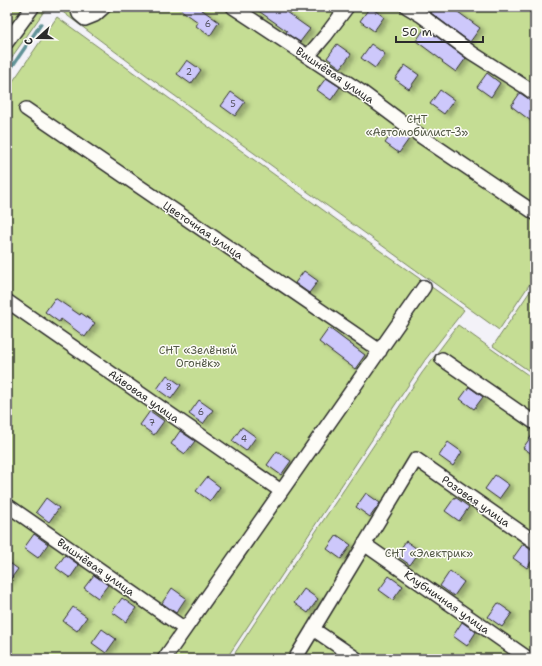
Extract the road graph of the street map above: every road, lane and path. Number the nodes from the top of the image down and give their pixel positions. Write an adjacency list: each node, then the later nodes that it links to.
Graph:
1 (77, 7): 2 (street)
2 (104, 7)
3 (233, 7): 8 (street, Вишнёвая улица)
4 (347, 7): 8 (street)
5 (407, 7): 9 (street)
6 (32, 8): 7 (street)
7 (7, 42)
8 (308, 56): 11 (street, Вишнёвая улица)
9 (535, 94)
10 (26, 110): 14 (street, Цветочная улица)
11 (535, 213)
12 (424, 287): 14 (street)
13 (7, 301): 17 (street, Айвовая улица)
14 (380, 351): 17 (street)
15 (442, 359): 16 (street)
16 (535, 422)
17 (281, 491): 21 (street)
18 (7, 505): 21 (street, Вишнёвая улица)
19 (535, 542): 20 (street, Розовая улица)
20 (364, 544): 22 (street); 26 (street, Клубничная улица)
21 (185, 629): 23 (street)
22 (313, 629): 24 (street); 25 (street)
23 (164, 659)
24 (295, 659)
25 (357, 659)
26 (529, 659)

